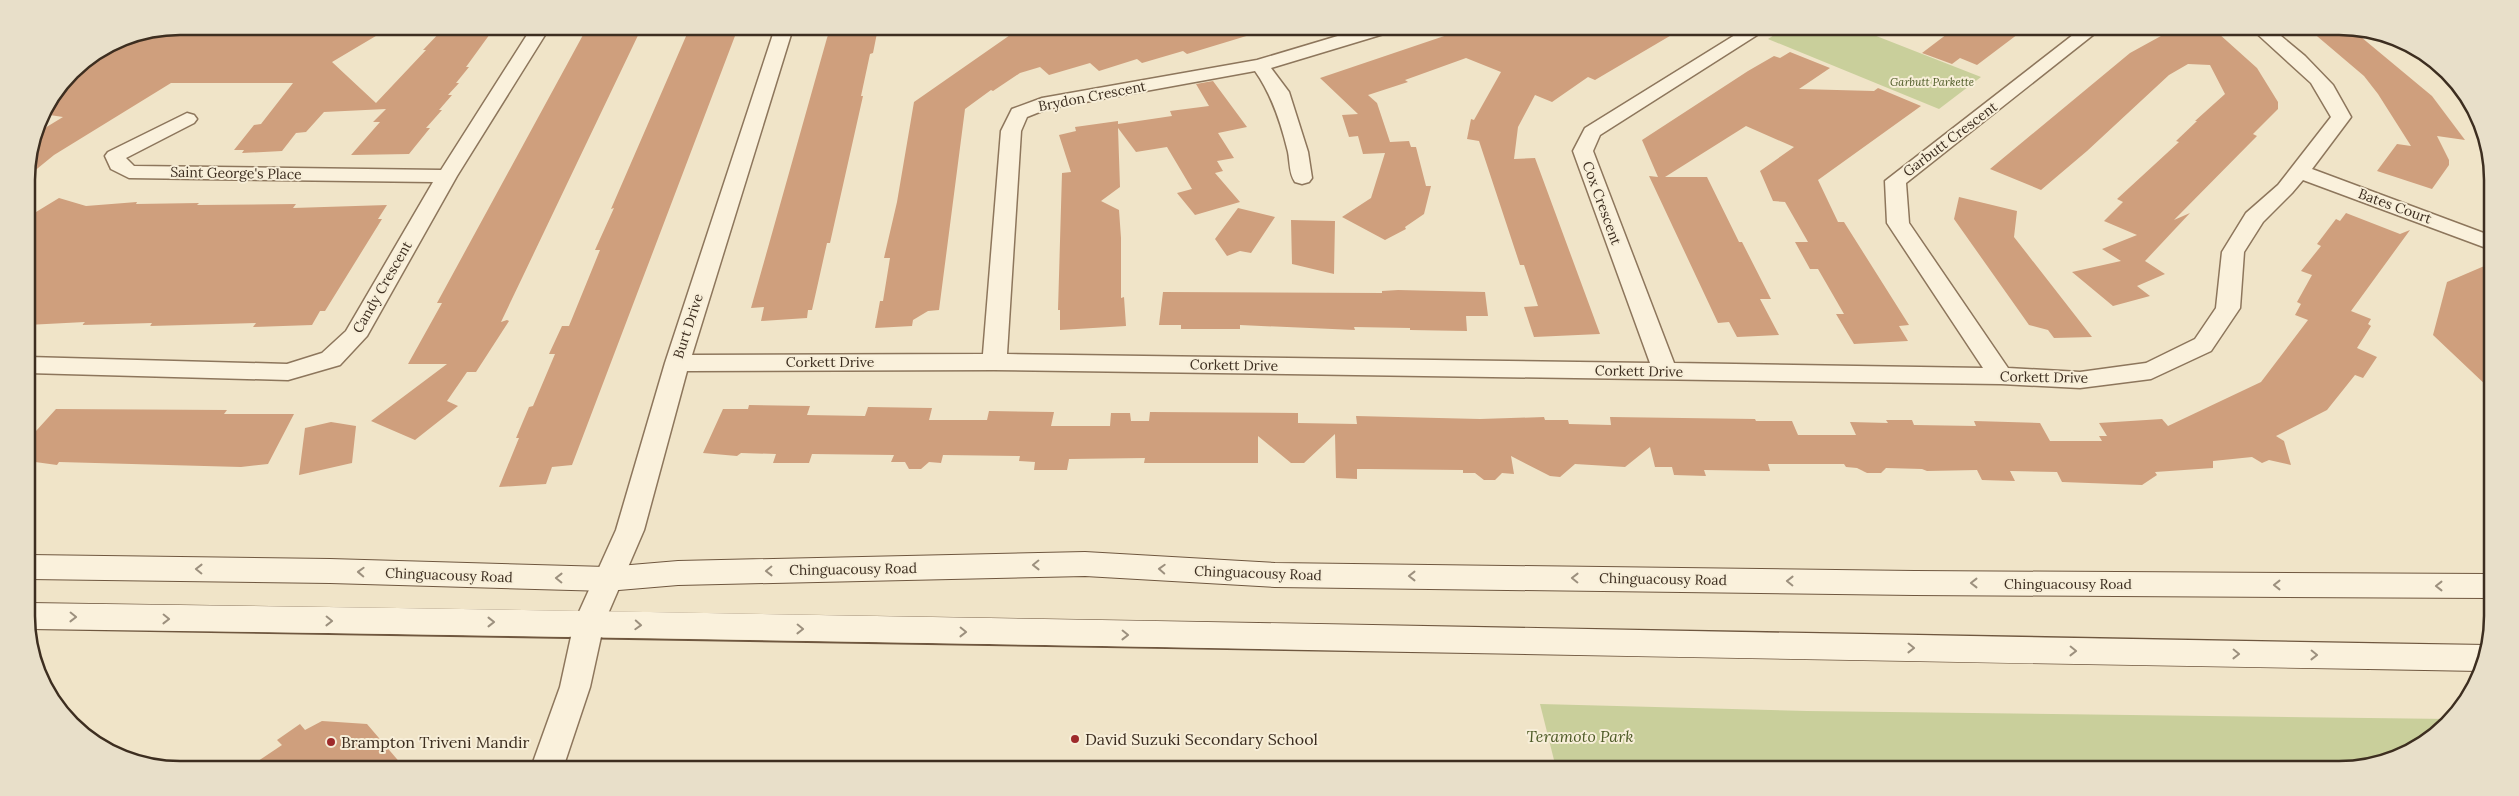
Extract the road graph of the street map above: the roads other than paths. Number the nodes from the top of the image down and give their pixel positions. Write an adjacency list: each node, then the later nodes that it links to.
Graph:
1 (536, 35): 10 (street, Candy Crescent)
2 (782, 35): 14 (street, Burt Drive)
3 (1361, 35): 7 (street, Brydon Crescent)
4 (1748, 35): 16 (street, Cox Crescent)
5 (2085, 35): 17 (street, Garbutt Crescent)
6 (2268, 35): 9 (street, Corkett Drive)
7 (1260, 65): 11 (street); 13 (street, Brydon Crescent)
8 (187, 119): 10 (street, Saint George's Place)
9 (2299, 171): 12 (street, Bates Court); 17 (street, Corkett Drive)
10 (447, 176): 15 (street, Candy Crescent)
11 (1302, 178)
12 (2484, 240)
13 (994, 362): 14 (street, Corkett Drive); 16 (street, Corkett Drive)
14 (677, 363): 19 (street, Burt Drive)
15 (35, 365)
16 (1665, 371): 17 (street, Corkett Drive)
17 (2001, 376)
18 (35, 567): 19 (main road, Chinguacousy Road, one-way to 18)
19 (607, 579): 20 (main road, Chinguacousy Road, one-way to 19); 22 (street, Burt Drive)
20 (2484, 586)
21 (35, 616): 22 (main road, one-way to 22)
22 (589, 623): 23 (main road, one-way to 23); 24 (street, Burt Drive)
23 (2477, 658)
24 (549, 761)

